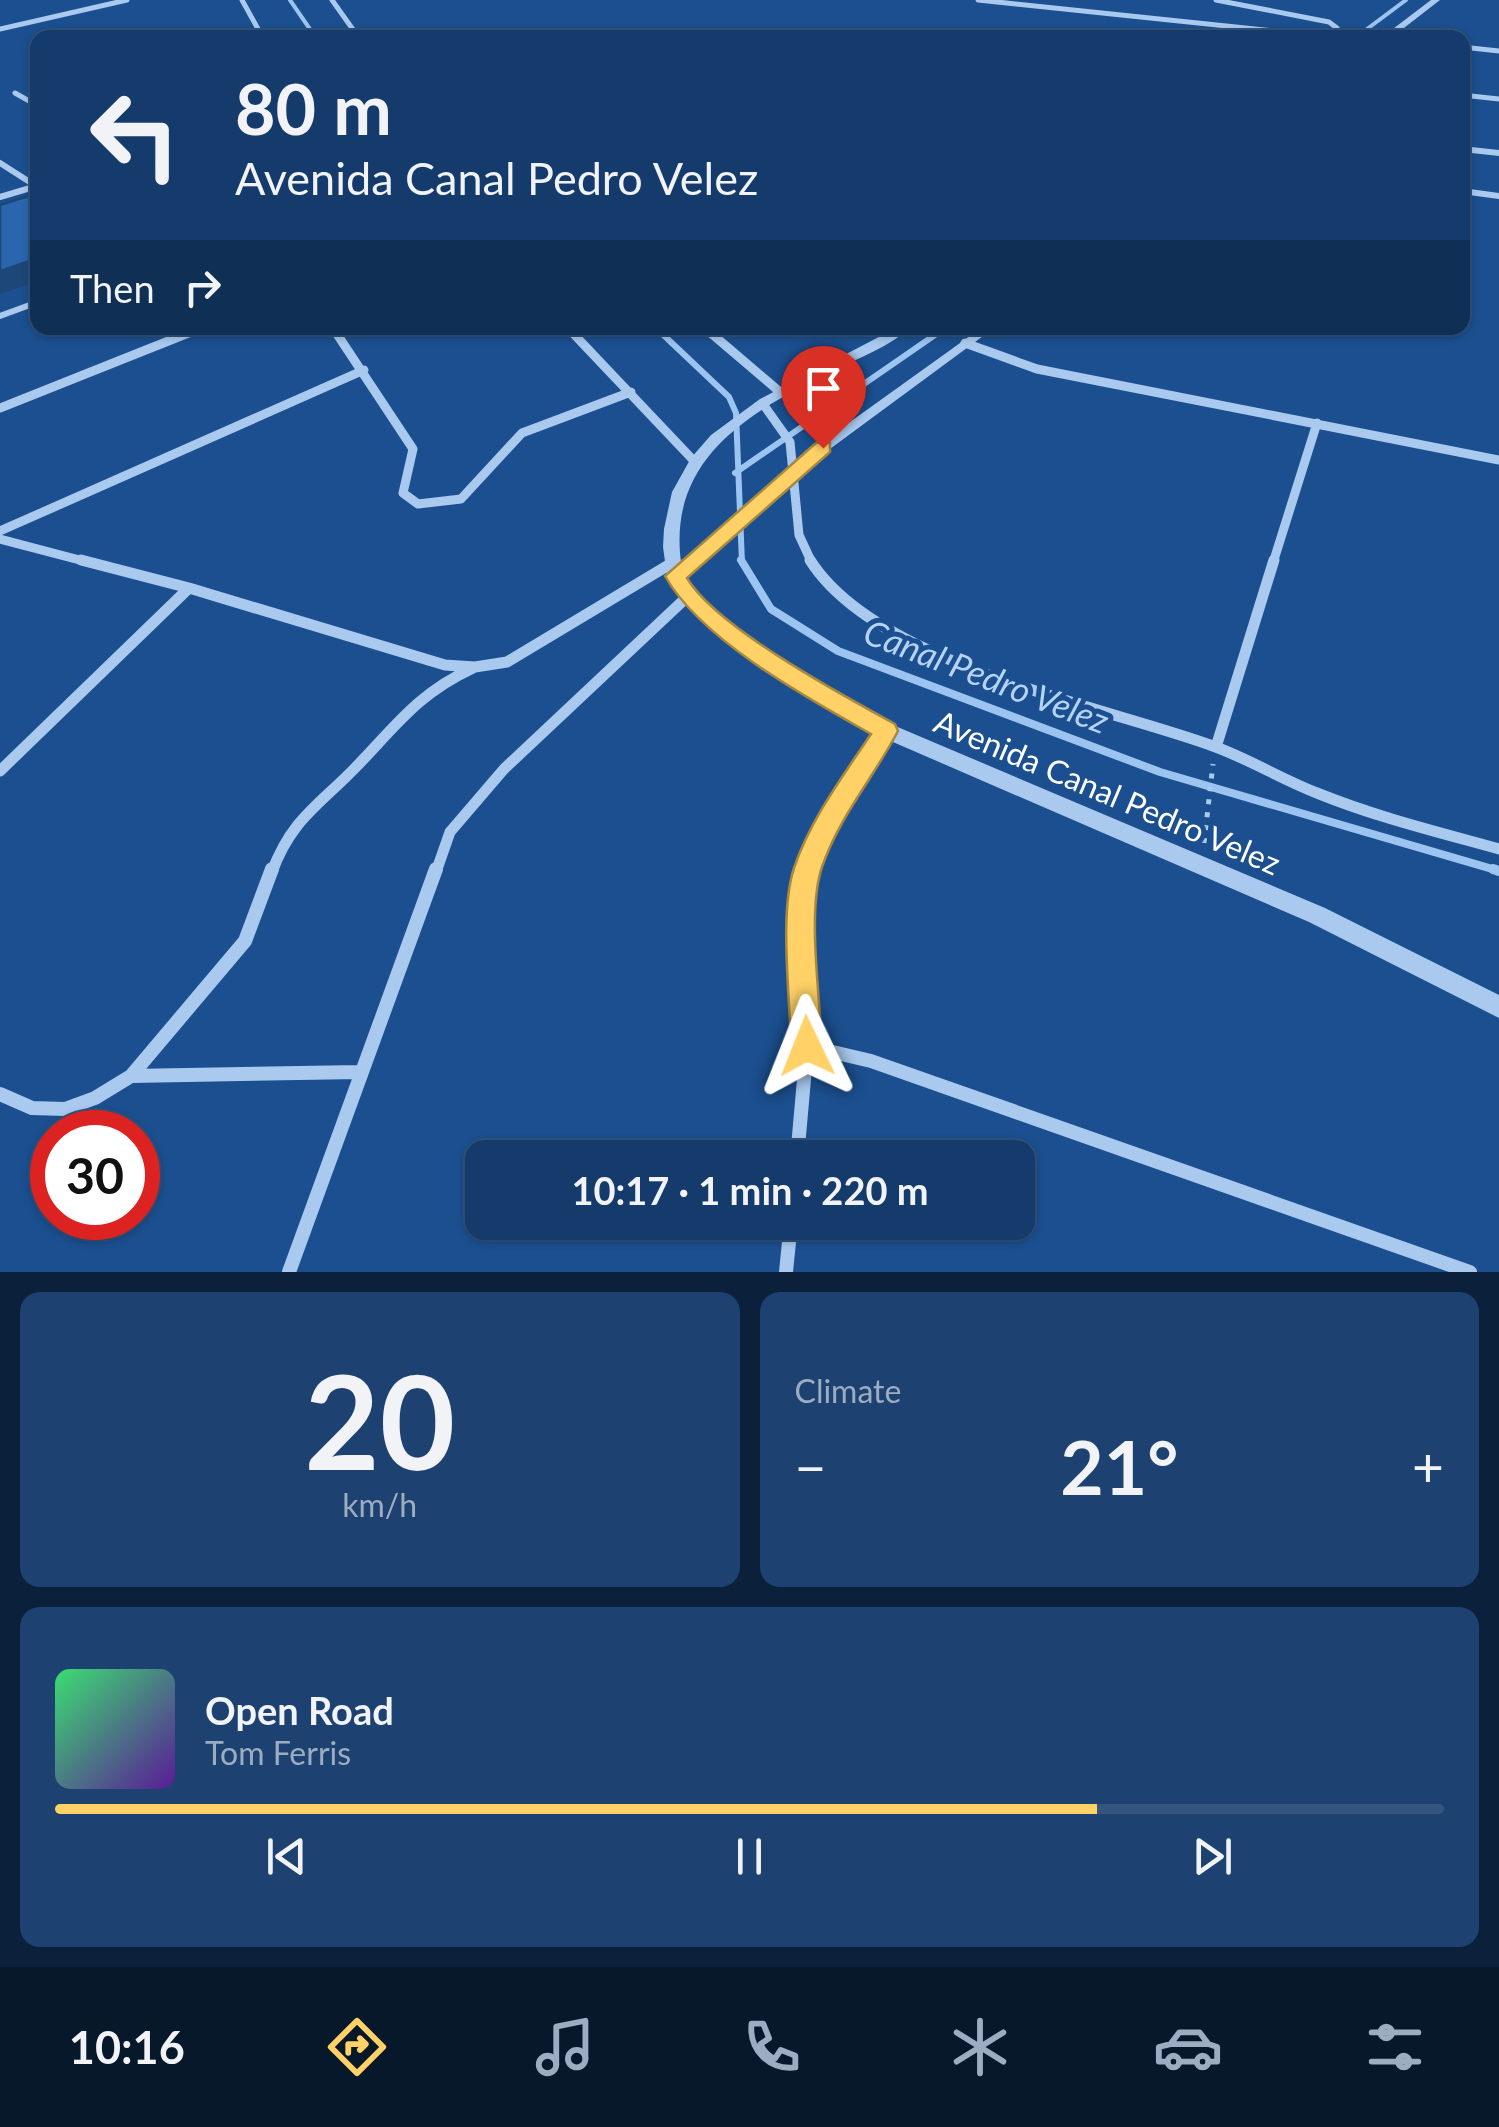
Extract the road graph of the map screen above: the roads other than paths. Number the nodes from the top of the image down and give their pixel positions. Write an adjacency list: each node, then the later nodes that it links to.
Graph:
1 (126, 0): 7 (street)
2 (242, 0): 8 (street)
3 (332, 0): 9 (street)
4 (978, 0): 10 (street)
5 (1216, 0): 11 (street)
6 (1436, 0): 12 (street)
7 (0, 29)
8 (259, 30)
9 (353, 30)
10 (1264, 30)
11 (1336, 30)
12 (1396, 30)
13 (1470, 49): 14 (street)
14 (1499, 51)
15 (15, 93): 18 (street)
16 (1470, 96): 17 (street)
17 (1499, 99)
18 (30, 101)
19 (1470, 150): 20 (street)
20 (1499, 153)
21 (0, 163): 22 (street)
22 (30, 182)
23 (30, 188): 26 (street)
24 (1470, 192): 25 (street)
25 (1499, 196)
26 (0, 197)
27 (30, 305): 28 (street)
28 (0, 316)
29 (183, 335): 40 (street)
30 (338, 335): 36 (street)
31 (575, 335): 37 (street)
32 (714, 335): 38 (street)
33 (893, 335): 38 (street)
34 (978, 335): 35 (street)
35 (965, 344): 41 (street); 44 (street)
36 (364, 370): 37 (street); 45 (street)
37 (631, 392): 43 (street)
38 (780, 392): 39 (street)
39 (761, 406): 43 (street); 44 (street, Avenida Canal Pedro Velez)
40 (0, 408)
41 (1317, 423): 42 (street); 51 (street)
42 (1499, 460)
43 (695, 462): 46 (street)
44 (795, 468): 46 (street); 51 (street, Avenida Canal Pedro Velez)
45 (0, 535): 47 (street)
46 (674, 570): 48 (street, Avenida Canal Pedro Velez); 49 (street)
47 (189, 588): 49 (street); 52 (street)
48 (688, 597): 50 (street, Avenida Canal Pedro Velez); 56 (street)
49 (475, 668): 57 (street)
50 (886, 731): 54 (street, Avenida Canal Pedro Velez); 55 (street)
51 (1216, 746): 53 (street, Avenida Canal Pedro Velez)
52 (0, 771)
53 (1499, 849)
54 (1499, 1006)
55 (807, 1046): 59 (street); 63 (street)
56 (359, 1072): 57 (street); 61 (street)
57 (131, 1076): 58 (street)
58 (0, 1094)
59 (798, 1140)
60 (789, 1240): 62 (street)
61 (289, 1272)
62 (786, 1272)
63 (1470, 1272)

